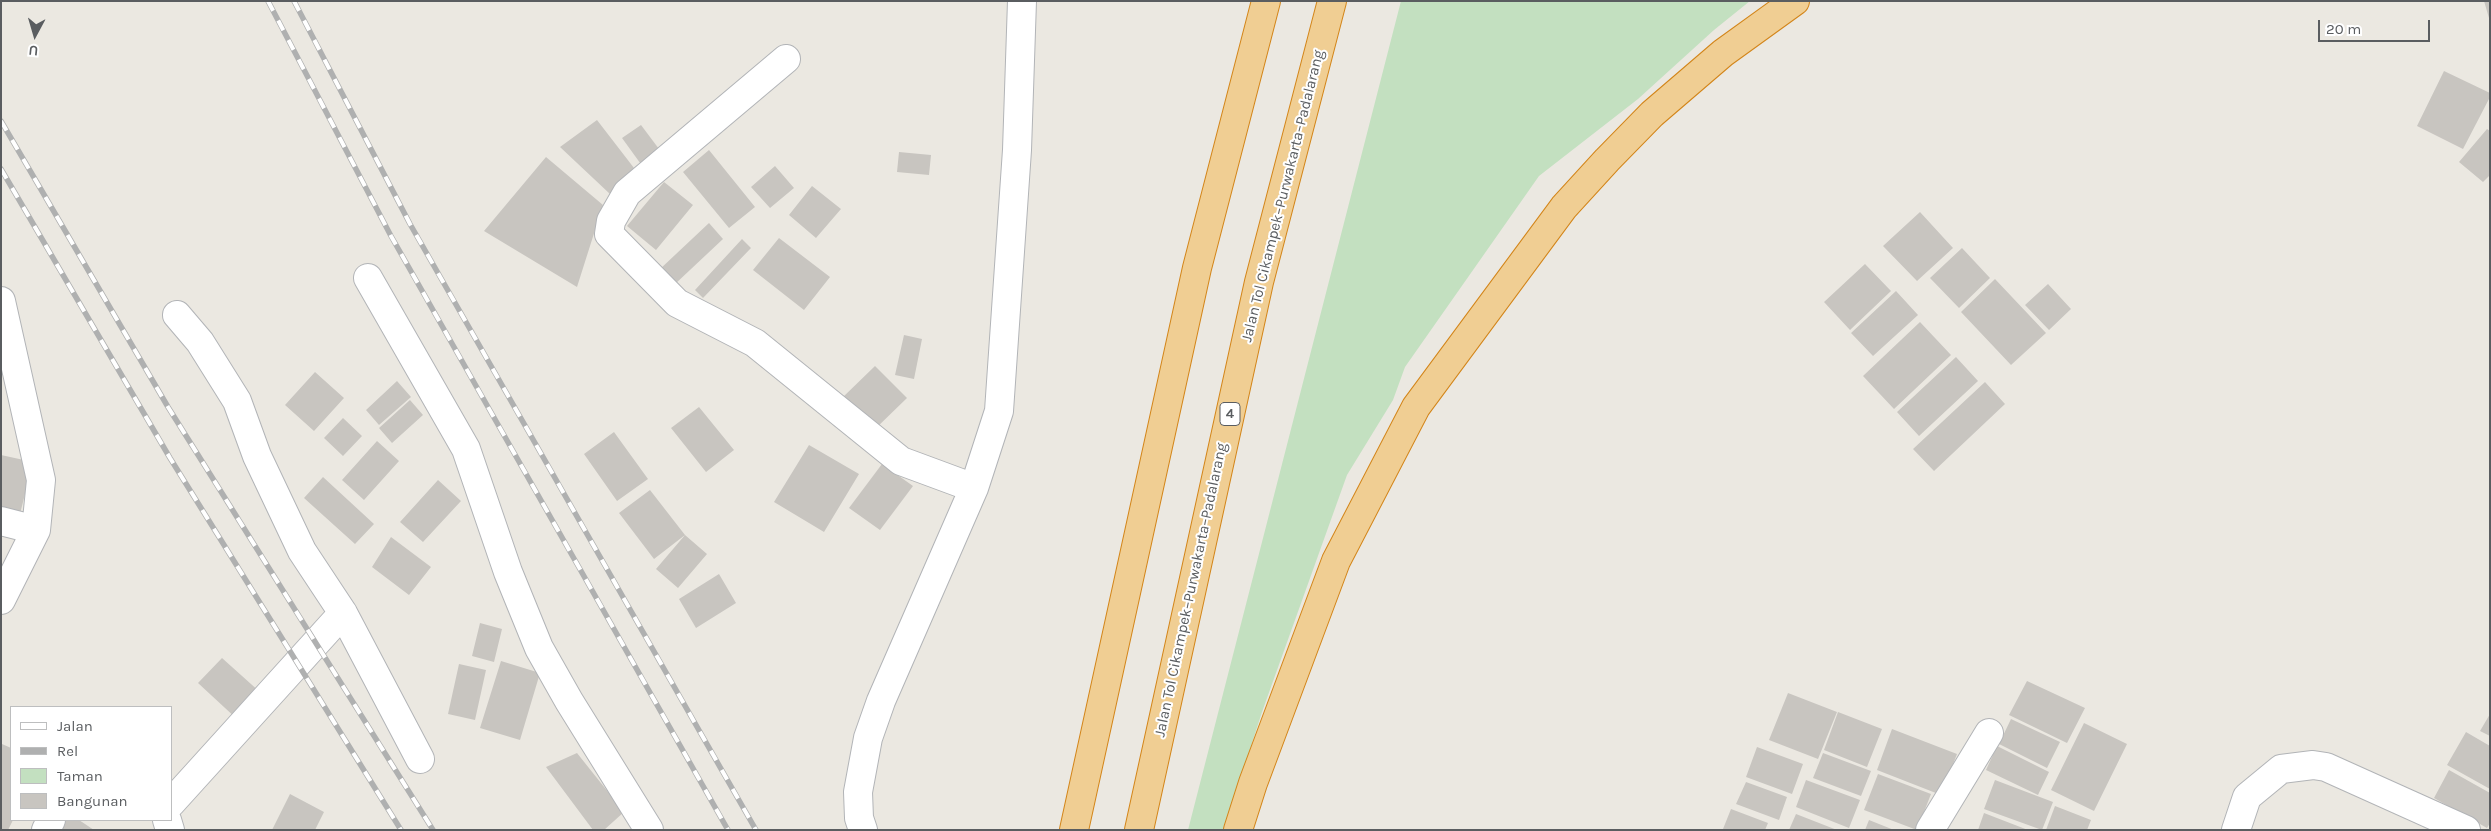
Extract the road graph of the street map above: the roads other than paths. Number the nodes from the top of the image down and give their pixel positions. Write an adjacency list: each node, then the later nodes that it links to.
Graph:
1 (1022, 1): 9 (street)
2 (1266, 1): 19 (highway)
3 (1332, 1): 20 (highway, Jalan Tol Cikampek–Purwakarta–Padalarang / 4)
4 (1796, 1): 21 (highway)
5 (786, 60): 9 (street)
6 (368, 278): 17 (street)
7 (1, 301): 11 (street)
8 (177, 315): 13 (street)
9 (974, 488): 18 (street)
10 (1, 521): 11 (street)
11 (36, 530): 12 (street)
12 (1, 600)
13 (343, 613): 15 (street); 16 (street)
14 (1989, 733): 22 (street)
15 (420, 759)
16 (172, 802)
17 (650, 830)
18 (863, 830)
19 (1074, 830)
20 (1139, 830)
21 (1238, 830)
22 (1930, 830)
23 (2236, 830): 24 (street)
24 (2466, 830)

